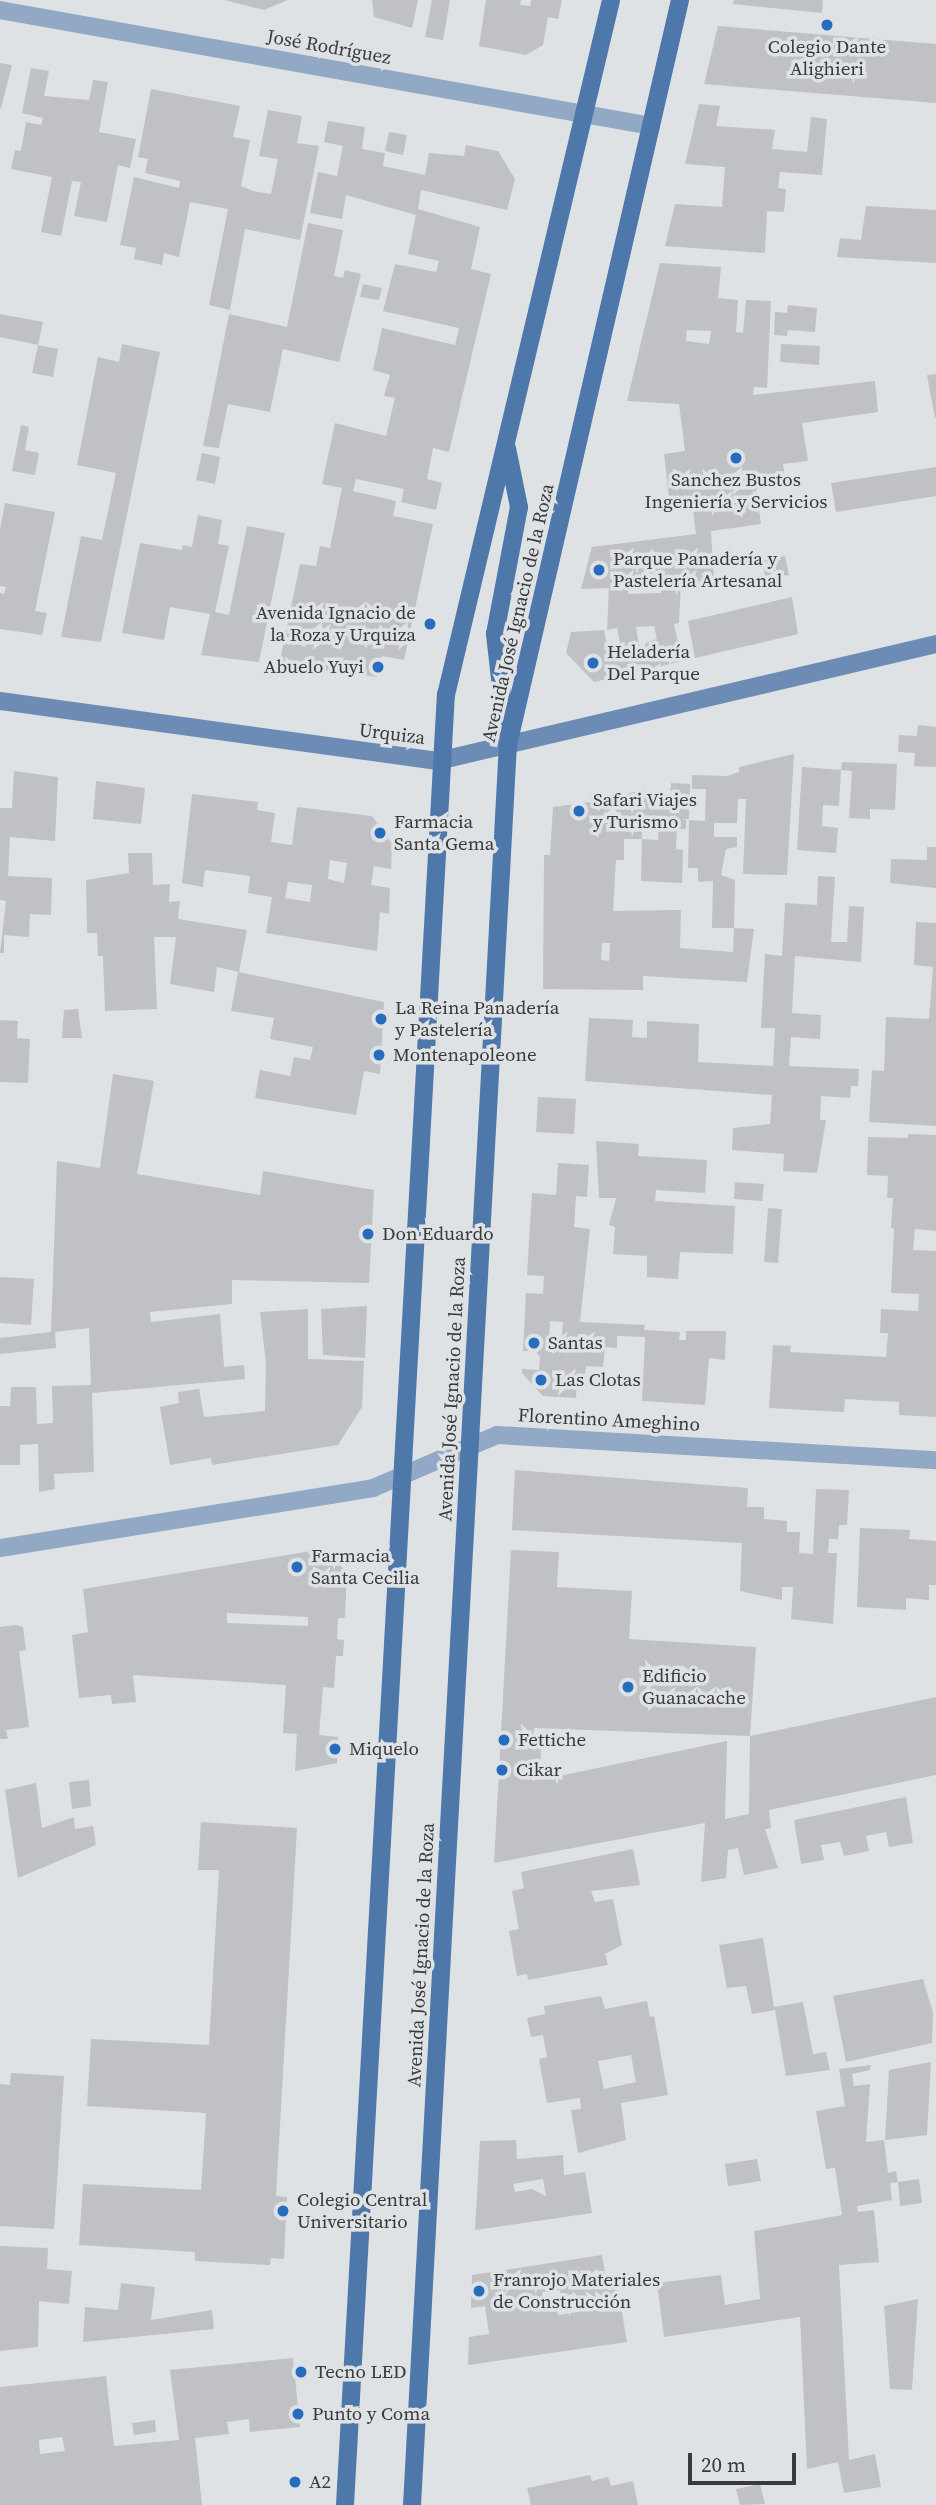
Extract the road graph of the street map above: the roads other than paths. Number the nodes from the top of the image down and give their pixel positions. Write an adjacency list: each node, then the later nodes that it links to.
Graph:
1 (611, 0): 4 (main road)
2 (680, 0): 5 (main road, Avenida José Ignacio de la Roza)
3 (0, 10): 4 (street, José Rodríguez)
4 (584, 114): 5 (street, José Rodríguez); 6 (main road)
5 (651, 126): 9 (main road, Avenida José Ignacio de la Roza)
6 (506, 442): 9 (main road); 10 (main road)
7 (936, 644): 9 (street, Urquiza)
8 (0, 701): 10 (street, Urquiza)
9 (508, 744): 10 (street, Urquiza); 11 (main road, Avenida José Ignacio de la Roza)
10 (442, 760): 13 (main road)
11 (470, 1446): 12 (street, Florentino Ameghino); 13 (street, Florentino Ameghino); 16 (main road, Avenida José Ignacio de la Roza)
12 (936, 1460)
13 (402, 1475): 14 (street, Florentino Ameghino); 15 (main road)
14 (0, 1548)
15 (345, 2505)
16 (412, 2505)

